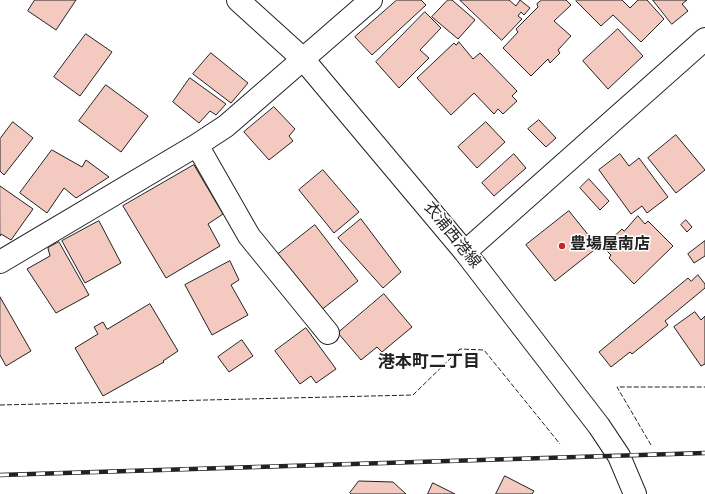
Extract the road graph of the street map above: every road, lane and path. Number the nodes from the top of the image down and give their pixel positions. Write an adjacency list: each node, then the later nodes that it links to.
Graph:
1 (238, 0): 4 (street, 衣浦西港線)
2 (371, 0): 4 (street)
3 (705, 39): 6 (street)
4 (303, 59): 5 (street); 6 (street, 衣浦西港線)
5 (197, 145): 7 (street); 8 (street)
6 (465, 252): 9 (street, 衣浦西港線)
7 (0, 262)
8 (328, 333)
9 (635, 494)

